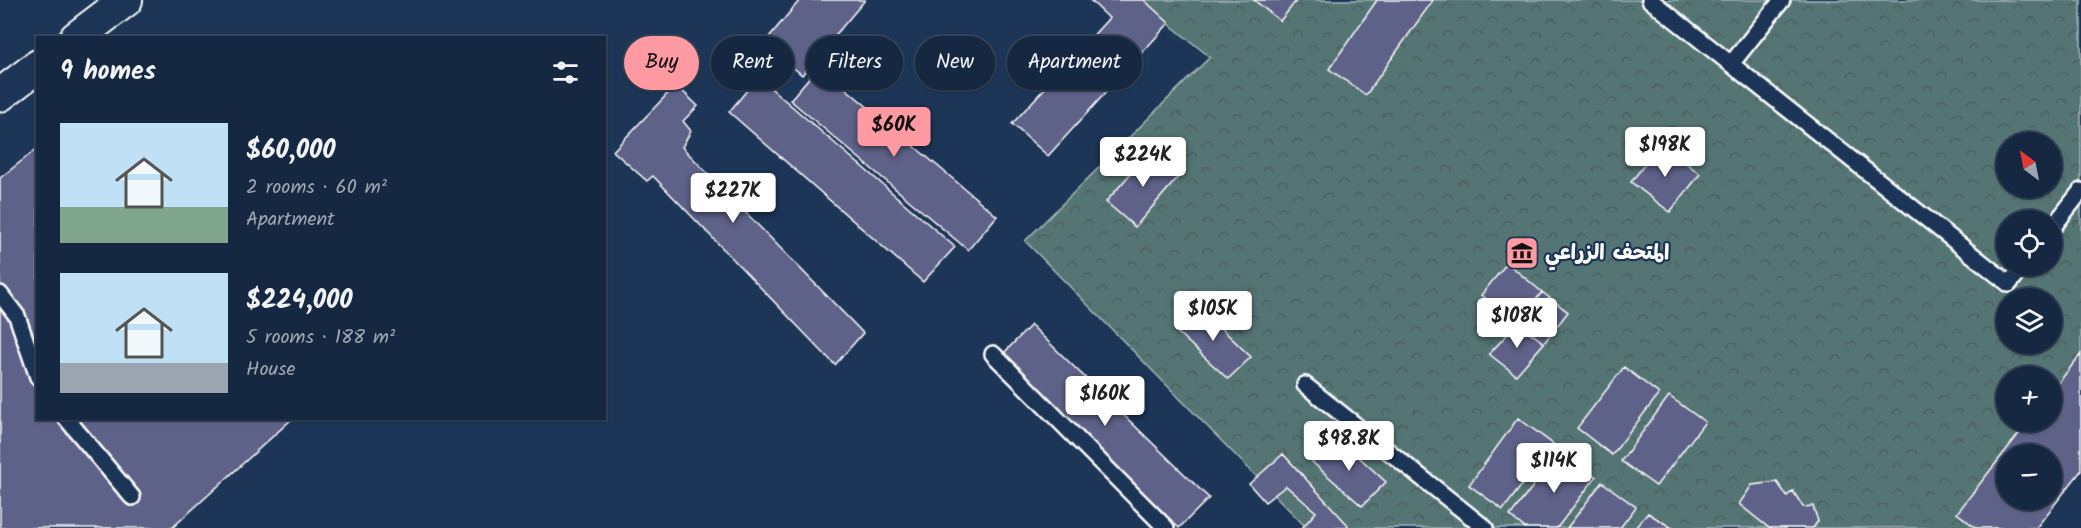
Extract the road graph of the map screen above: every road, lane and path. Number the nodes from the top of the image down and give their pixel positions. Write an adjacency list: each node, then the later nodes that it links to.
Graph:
1 (126, 0): 4 (street)
2 (1650, 0): 5 (lane)
3 (1782, 0): 5 (lane)
4 (79, 36)
5 (1731, 64): 10 (lane)
6 (36, 68): 7 (street)
7 (0, 95)
8 (2081, 191): 9 (lane)
9 (2062, 215)
10 (1996, 274)
11 (1999, 276): 12 (lane)
12 (2015, 276)
13 (2, 302): 15 (lane)
14 (993, 354): 19 (lane)
15 (36, 370)
16 (1305, 385): 20 (lane)
17 (68, 420): 18 (lane)
18 (132, 497)
19 (1166, 528)
20 (1485, 528)

